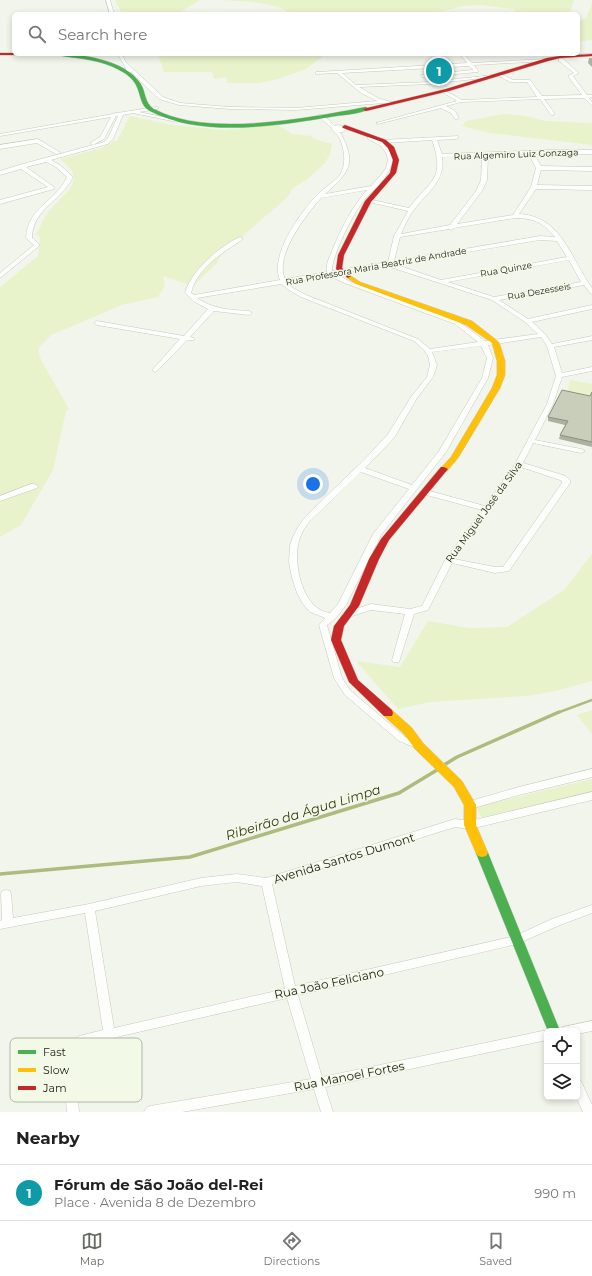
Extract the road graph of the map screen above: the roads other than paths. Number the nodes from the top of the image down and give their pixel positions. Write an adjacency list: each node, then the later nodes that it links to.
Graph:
1 (108, 0): 2 (street)
2 (111, 12)
3 (0, 54): 4 (street)
4 (12, 54)
5 (580, 55): 10 (street)
6 (72, 56): 14 (street)
7 (121, 56): 14 (street)
8 (463, 56): 13 (street)
9 (568, 56): 11 (street)
10 (592, 56): 12 (street)
11 (547, 60): 12 (street); 13 (street); 17 (street)
12 (561, 60): 22 (street)
13 (469, 64): 15 (street); 18 (street)
14 (129, 70): 21 (street); 26 (street)
15 (338, 72): 16 (street); 19 (street)
16 (318, 73)
17 (497, 75): 19 (street); 20 (street); 24 (street)
18 (423, 76)
19 (355, 86): 26 (street)
20 (444, 91): 25 (street); 26 (street)
21 (140, 92): 29 (street); 29 (street)
22 (585, 96): 23 (street); 24 (street); 27 (street)
23 (592, 96)
24 (541, 97): 25 (street); 32 (street)
25 (461, 101): 28 (street)
26 (385, 103): 33 (street)
27 (592, 105)
28 (442, 106): 34 (street); 35 (street)
29 (145, 109): 30 (street); 30 (street); 36 (street); 36 (street)
30 (123, 113): 31 (street); 42 (street)
31 (114, 114): 38 (street); 40 (street)
32 (552, 114)
33 (323, 116): 36 (street); 37 (street)
34 (457, 118)
35 (378, 123)
36 (196, 124)
37 (340, 128): 43 (street); 58 (street); 62 (street)
38 (0, 135)
39 (456, 137): 41 (street)
40 (102, 138): 42 (street); 45 (street)
41 (434, 138): 43 (street); 49 (street)
42 (110, 140): 50 (street)
43 (384, 141): 63 (street)
44 (0, 147): 45 (street)
45 (58, 152): 51 (street)
46 (592, 152): 47 (street, Rua Algemiro Luiz Gonzaga)
47 (531, 153): 48 (street, Rua Algemiro Luiz Gonzaga); 54 (street)
48 (485, 155): 49 (street, Rua Algemiro Luiz Gonzaga); 67 (street)
49 (441, 156): 65 (street)
50 (47, 160): 52 (street); 57 (street)
51 (17, 164): 52 (street); 53 (street)
52 (24, 167): 56 (street); 60 (street)
53 (0, 168)
54 (539, 168): 55 (street); 59 (street)
55 (592, 169)
56 (0, 173)
57 (66, 185): 60 (street); 75 (street)
58 (374, 187): 62 (street); 74 (street)
59 (534, 187): 61 (street); 66 (street)
60 (51, 188): 64 (street)
61 (592, 188)
62 (319, 196): 77 (street)
63 (368, 201): 65 (street); 73 (street)
64 (0, 202)
65 (411, 210): 68 (street)
66 (515, 216): 67 (street); 70 (street)
67 (451, 228): 68 (street)
68 (397, 236): 72 (street)
69 (240, 239): 80 (street)
70 (560, 239): 71 (street); 72 (street, Rua Professora Maria Beatriz de Andrade)
71 (571, 258): 76 (street, Rua Quinze); 78 (street)
72 (390, 265): 73 (street, Rua Professora Maria Beatriz de Andrade); 76 (street)
73 (341, 272): 74 (street, Rua Professora Maria Beatriz de Andrade); 91 (street)
74 (330, 274): 77 (street, Rua Professora Maria Beatriz de Andrade); 92 (street)
75 (0, 276)
76 (441, 281): 81 (street)
77 (284, 282): 80 (street, Rua Professora Maria Beatriz de Andrade); 94 (street)
78 (584, 283): 79 (street); 81 (street, Rua Dezesseis)
79 (592, 292)
80 (192, 297): 83 (street)
81 (494, 299): 85 (street)
82 (592, 307): 85 (street)
83 (212, 309): 84 (street); 88 (street)
84 (249, 313)
85 (527, 321): 87 (street)
86 (97, 323): 88 (street)
87 (543, 334): 91 (street); 93 (street)
88 (184, 338): 90 (street); 96 (street)
89 (592, 338): 93 (street)
90 (192, 339)
91 (495, 342): 92 (street); 104 (street)
92 (484, 344): 94 (street); 103 (street)
93 (550, 346): 97 (street)
94 (428, 351): 101 (street)
95 (592, 369): 97 (street)
96 (155, 370)
97 (559, 376): 98 (street, Rua Miguel José da Silva)
98 (532, 441): 99 (street); 100 (street, Rua Miguel José da Silva)
99 (581, 451)
100 (520, 464): 106 (street, Rua Miguel José da Silva); 107 (street)
101 (360, 469): 103 (street); 110 (street)
102 (34, 486): 105 (street)
103 (414, 488): 110 (street)
104 (426, 492): 106 (street); 109 (street)
105 (0, 499)
106 (485, 508): 107 (street, Rua Miguel José da Silva)
107 (449, 560): 108 (street, Rua Miguel José da Silva)
108 (410, 612): 109 (street); 111 (street)
109 (348, 614): 110 (street); 112 (street)
110 (332, 616): 112 (street)
111 (396, 660)
112 (419, 746): 115 (street)
113 (592, 773): 115 (street)
114 (592, 796): 116 (street, Avenida Santos Dumont)
115 (470, 805): 116 (street)
116 (470, 825): 117 (street, Avenida Santos Dumont); 122 (street)
117 (266, 882): 119 (street, Avenida Santos Dumont); 123 (street)
118 (6, 894): 121 (street)
119 (89, 908): 121 (street, Avenida Santos Dumont); 127 (street)
120 (592, 909): 122 (street, Rua João Feliciano)
121 (4, 924)
122 (517, 940): 123 (street, Rua João Feliciano); 125 (street)
123 (291, 991): 127 (street, Rua João Feliciano); 130 (street)
124 (592, 1026): 126 (street)
125 (553, 1028)
126 (580, 1028)
127 (110, 1034): 129 (street, Rua João Feliciano)
128 (544, 1036): 130 (street, Rua Manoel Fortes)
129 (92, 1038)
130 (317, 1083): 134 (street, Rua Manoel Fortes); 135 (street)
131 (580, 1092): 136 (street)
132 (72, 1102): 133 (street, Rua João Feliciano)
133 (73, 1112)
134 (150, 1112)
135 (327, 1112)
136 (589, 1112)

